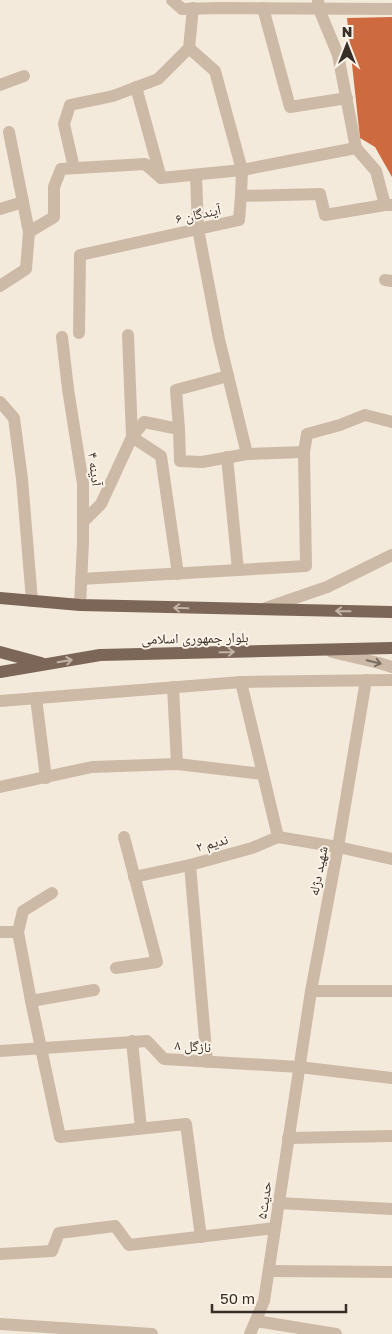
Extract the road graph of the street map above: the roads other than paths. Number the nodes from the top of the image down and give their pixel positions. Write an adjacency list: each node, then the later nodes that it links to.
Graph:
1 (172, 0): 3 (street)
2 (318, 5): 4 (street); 5 (street); 10 (street)
3 (193, 8): 4 (street); 6 (street)
4 (263, 8): 10 (street)
5 (392, 9)
6 (189, 48): 9 (street); 14 (street)
7 (24, 76): 8 (street)
8 (0, 85)
9 (136, 87): 13 (street); 16 (street)
10 (347, 98): 12 (street)
11 (9, 132): 18 (street)
12 (356, 148): 14 (street); 19 (street)
13 (74, 168): 16 (street); 22 (street)
14 (242, 170): 15 (street); 17 (street)
15 (196, 175): 16 (street); 21 (street)
16 (161, 178)
17 (240, 196): 19 (street); 21 (street, آیندگان ۶)
18 (23, 202): 20 (street); 22 (street)
19 (388, 205)
20 (0, 209)
21 (198, 229): 24 (street, آیندگان ۶); 27 (street)
22 (29, 232): 23 (street)
23 (0, 286)
24 (79, 333)
25 (128, 335): 31 (street)
26 (62, 337): 35 (street, آدینه ۴)
27 (228, 376): 30 (street); 33 (street)
28 (0, 402): 41 (street)
29 (392, 422): 32 (street)
30 (178, 429): 31 (street); 34 (street)
31 (132, 438): 35 (street); 38 (street)
32 (304, 452): 33 (street); 37 (street)
33 (248, 454): 34 (street)
34 (227, 457): 37 (street)
35 (83, 522): 39 (street, آدینه ۴)
36 (392, 554): 43 (street)
37 (238, 570): 38 (street)
38 (178, 574): 39 (street)
39 (81, 580): 42 (street, آدینه ۴)
40 (0, 598): 41 (main road, بلوار جمهوری اسلامی)
41 (32, 601): 42 (main road, بلوار جمهوری اسلامی)
42 (80, 605): 43 (main road, بلوار جمهوری اسلامی, one-way to 42)
43 (259, 610): 44 (main road, بلوار جمهوری اسلامی, one-way to 43)
44 (392, 612)
45 (392, 648): 46 (main road, بلوار جمهوری اسلامی)
46 (322, 650): 48 (main road, بلوار جمهوری اسلامی, one-way to 46); 49 (street, one-way to 49)
47 (0, 652): 48 (main road)
48 (45, 664): 50 (main road, بلوار جمهوری اسلامی)
49 (392, 667)
50 (0, 672)
51 (366, 680): 52 (street); 53 (street); 63 (street, شهید دژله)
52 (392, 680)
53 (240, 682): 54 (street); 58 (street)
54 (173, 687): 55 (street); 57 (street)
55 (36, 698): 56 (street); 59 (street)
56 (0, 701)
57 (178, 764): 58 (street); 59 (street)
58 (263, 774): 61 (street)
59 (46, 778): 60 (street)
60 (0, 787)
61 (278, 836): 63 (street); 65 (street, ندیم ۲)
62 (124, 837): 66 (street)
63 (338, 847): 64 (street); 72 (street, شهید دژله)
64 (392, 859)
65 (190, 865): 66 (street); 78 (street, ندیم ۲)
66 (134, 877): 70 (street)
67 (52, 893): 69 (street)
68 (0, 932): 69 (street)
69 (18, 932): 74 (street)
70 (116, 968)
71 (94, 990): 74 (street)
72 (310, 991): 73 (street); 79 (street, شهید دژله)
73 (392, 991)
74 (31, 1001): 76 (street)
75 (132, 1041): 76 (street, نازگل ۸); 78 (street, نازگل ۸); 81 (street)
76 (41, 1048): 77 (street, نازگل ۸); 81 (street)
77 (0, 1051)
78 (207, 1062): 79 (street, نازگل ۸)
79 (299, 1067): 80 (street, نازگل ۸); 83 (street, حدیث۵)
80 (392, 1078)
81 (141, 1128): 87 (street)
82 (392, 1136): 83 (street)
83 (288, 1138): 84 (street, حدیث۵)
84 (278, 1203): 85 (street); 86 (street, حدیث۵)
85 (392, 1209)
86 (275, 1228): 87 (street); 89 (street, حدیث۵)
87 (201, 1237): 88 (street)
88 (0, 1254)
89 (269, 1271): 90 (street); 91 (street, حدیث۵)
90 (392, 1272)
91 (256, 1321): 94 (street); 96 (street, حدیث۵)
92 (7, 1328): 93 (street)
93 (71, 1331): 95 (street)
94 (306, 1332): 97 (street)
95 (152, 1334)
96 (250, 1334)
97 (336, 1334)

